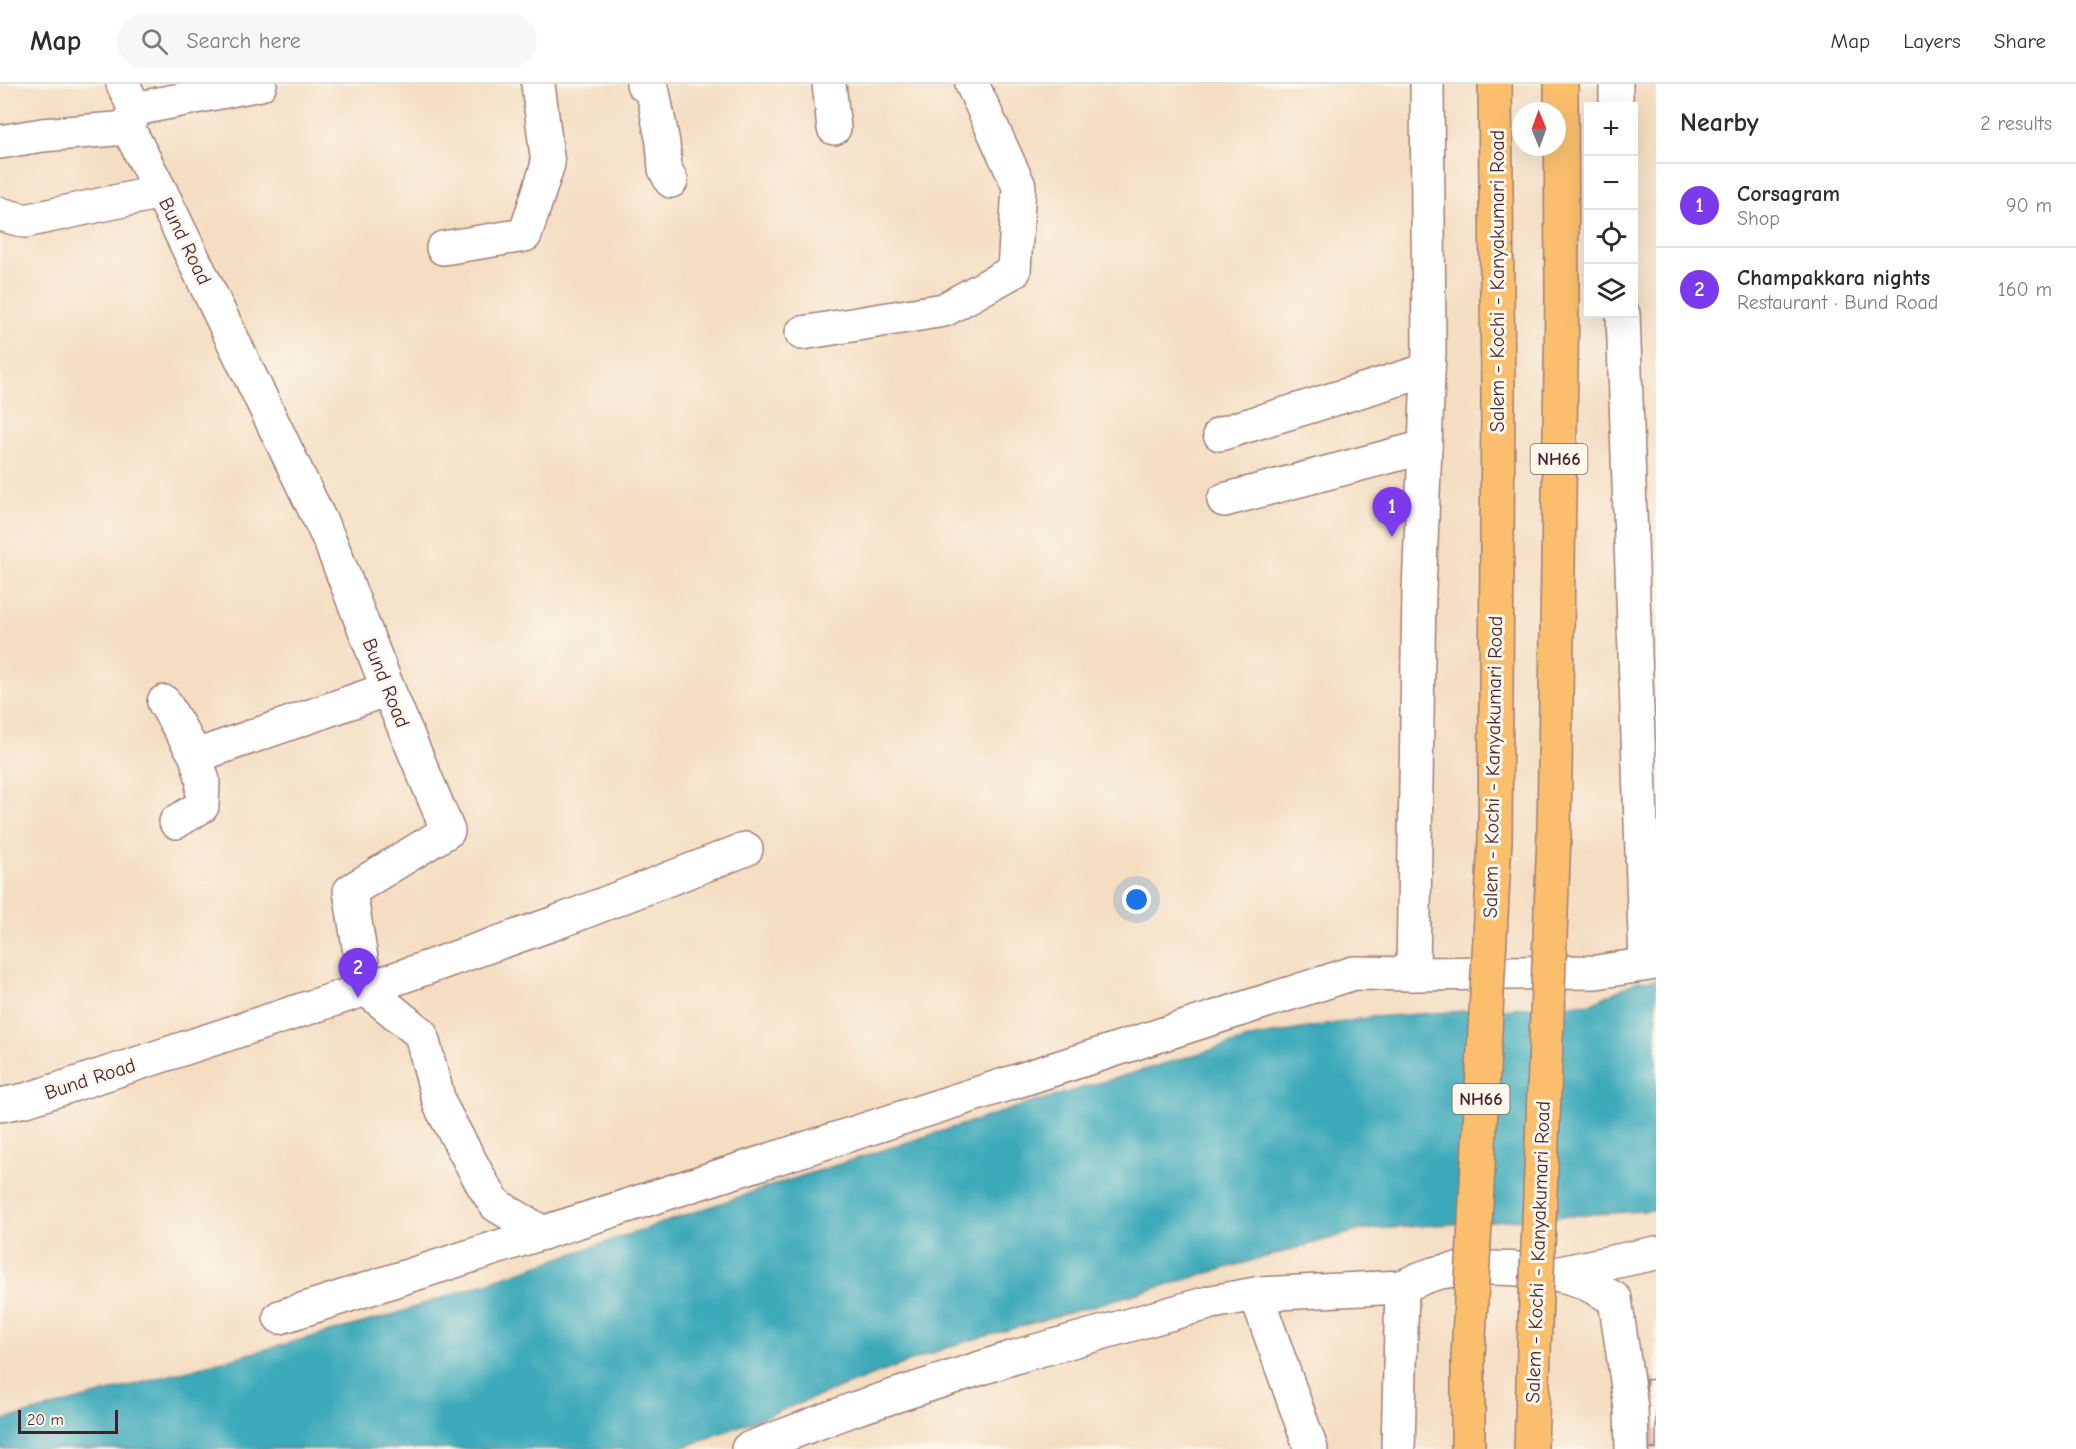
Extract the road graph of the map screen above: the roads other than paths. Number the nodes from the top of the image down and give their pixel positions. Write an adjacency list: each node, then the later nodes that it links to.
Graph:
1 (260, 84): 11 (street)
2 (538, 84): 17 (street)
3 (643, 84): 14 (street)
4 (829, 84): 12 (street)
5 (972, 84): 19 (street)
6 (1427, 84): 20 (street)
7 (1495, 84): 42 (highway, Salem - Kochi - Kanyakumari Road / NH66, bridge)
8 (1561, 84): 43 (highway, Salem - Kochi - Kanyakumari Road / NH66, bridge)
9 (1616, 84): 10 (street)
10 (1616, 102)
11 (129, 107): 13 (street); 15 (street, Bund Road)
12 (834, 128)
13 (0, 142)
14 (671, 181)
15 (161, 192): 16 (street); 24 (street, Bund Road)
16 (0, 214)
17 (443, 248)
18 (1623, 318): 29 (street)
19 (802, 333)
20 (1428, 370): 21 (street); 22 (street)
21 (1220, 434)
22 (1425, 447): 23 (street); 30 (street)
23 (1224, 500)
24 (388, 689): 26 (street); 31 (street, Bund Road)
25 (164, 702): 26 (street)
26 (196, 756): 27 (street)
27 (176, 822)
28 (746, 849): 31 (street)
29 (1651, 963): 30 (street)
30 (1413, 974): 33 (street)
31 (366, 989): 32 (street, Bund Road); 33 (street)
32 (0, 1105)
33 (543, 1233): 38 (street)
34 (1656, 1253): 35 (street)
35 (1567, 1277): 36 (street); 44 (street)
36 (1402, 1287): 37 (street); 41 (street)
37 (1256, 1294): 39 (street); 40 (street)
38 (280, 1317)
39 (748, 1449)
40 (1311, 1449)
41 (1398, 1449)
42 (1468, 1449)
43 (1531, 1449)
44 (1632, 1449)

